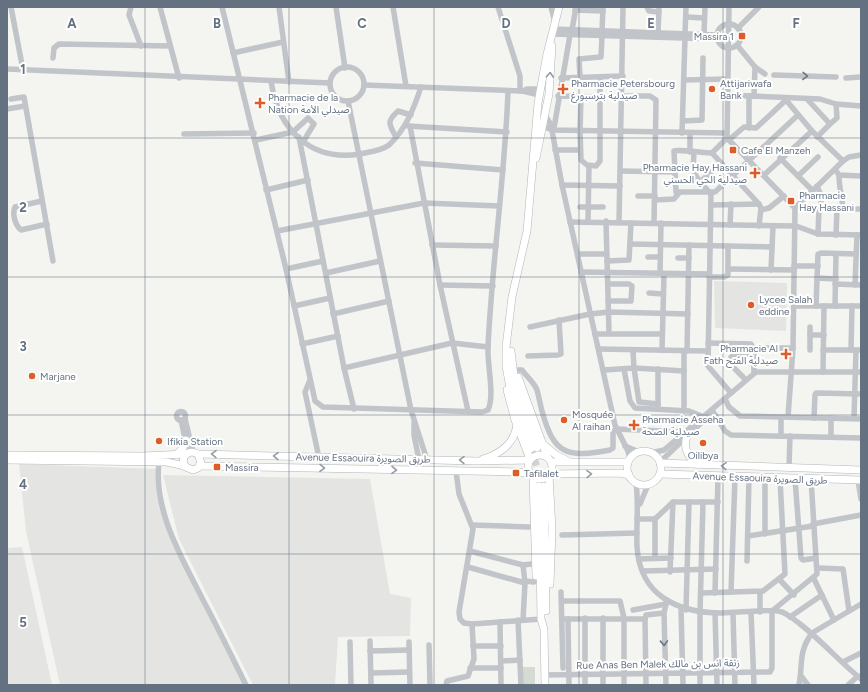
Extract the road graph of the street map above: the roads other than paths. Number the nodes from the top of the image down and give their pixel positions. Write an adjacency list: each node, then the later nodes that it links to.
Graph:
1 (11, 7): 43 (street)
2 (131, 7): 34 (street)
3 (160, 7): 35 (street)
4 (222, 7): 37 (street)
5 (279, 7): 32 (street)
6 (336, 7): 41 (street)
7 (393, 7): 62 (street)
8 (498, 7): 64 (street)
9 (551, 7): 23 (street)
10 (559, 7): 23 (main road)
11 (623, 7): 29 (street)
12 (647, 7): 19 (street)
13 (686, 7): 20 (street)
14 (705, 7): 21 (street)
15 (729, 7): 22 (street)
16 (759, 7): 24 (street)
17 (576, 9): 18 (street); 25 (street)
18 (603, 9): 27 (street)
19 (659, 10): 26 (street)
20 (686, 17): 21 (street); 30 (street)
21 (704, 18): 28 (street)
22 (729, 24): 24 (street); 31 (street); 36 (street)
23 (554, 28): 25 (street); 65 (main road, one-way to 23); 67 (main road)
24 (738, 28): 33 (street)
25 (571, 32): 27 (street); 52 (street)
26 (658, 33): 29 (street); 30 (street)
27 (602, 34): 29 (street); 47 (street)
28 (704, 34): 30 (street); 31 (street)
29 (623, 35): 30 (street); 45 (street)
30 (685, 36): 31 (street); 57 (street)
31 (717, 37): 36 (street)
32 (283, 42): 37 (street); 59 (street)
33 (737, 45): 36 (street); 40 (street)
34 (141, 46): 35 (street); 38 (street)
35 (170, 46): 51 (street)
36 (729, 48): 55 (street)
37 (233, 53): 56 (street)
38 (53, 58)
39 (703, 58): 54 (street)
40 (756, 67): 44 (street); 71 (street)
41 (345, 68): 60 (street); 61 (street)
42 (7, 69): 43 (street)
43 (23, 70): 51 (street)
44 (765, 74)
45 (622, 76): 48 (street); 70 (street)
46 (774, 76): 49 (street, one-way to 49)
47 (580, 77): 48 (street); 52 (street)
48 (600, 77): 73 (street)
49 (836, 77)
50 (861, 77): 53 (street)
51 (179, 78): 56 (street)
52 (561, 78): 69 (street)
53 (846, 78)
54 (703, 79): 55 (street); 57 (street); 85 (street)
55 (727, 79): 68 (street)
56 (240, 80): 58 (street); 94 (street)
57 (684, 80): 85 (street)
58 (271, 81): 59 (street); 95 (street)
59 (289, 82): 60 (street)
60 (330, 83): 77 (street)
61 (364, 85): 62 (street); 77 (street)
62 (406, 86): 63 (street)
63 (421, 87): 66 (street); 82 (street)
64 (524, 90): 66 (street); 67 (street)
65 (549, 90): 67 (main road); 83 (main road)
66 (508, 91): 96 (street)
67 (540, 91): 87 (main road)
68 (727, 95): 71 (street); 104 (street)
69 (558, 96): 72 (street); 91 (street)
70 (623, 96): 98 (street); 99 (street)
71 (751, 96): 75 (street); 90 (street)
72 (581, 97): 73 (street); 92 (street)
73 (600, 97): 97 (street)
74 (11, 98): 79 (street)
75 (786, 99): 76 (street); 84 (street); 90 (street)
76 (807, 99): 78 (street); 86 (street)
77 (348, 101): 112 (street)
78 (836, 104): 80 (street); 86 (street)
79 (26, 106): 81 (street); 145 (street)
80 (861, 106)
81 (7, 109)
82 (411, 114): 88 (street); 103 (street)
83 (545, 114): 89 (main road); 91 (street)
84 (798, 115): 93 (street); 116 (street)
85 (683, 121): 100 (street)
86 (830, 124): 105 (street)
87 (535, 125): 89 (main road); 121 (main road)
88 (407, 126): 96 (street); 103 (street); 118 (street)
89 (543, 126): 91 (street); 121 (main road)
90 (749, 128): 104 (street)
91 (552, 130): 92 (street); 108 (street)
92 (580, 131): 97 (street); 109 (street)
93 (812, 131): 105 (street); 115 (street)
94 (254, 132): 102 (street); 106 (street)
95 (293, 132): 106 (street); 107 (street); 107 (street)
96 (507, 132): 123 (street)
97 (601, 132): 98 (street); 120 (street)
98 (622, 132): 99 (street); 124 (street)
99 (655, 133): 100 (street); 125 (street)
100 (682, 133): 101 (street)
101 (690, 133): 104 (street); 110 (street)
102 (184, 134)
103 (396, 137): 112 (street)
104 (728, 137): 111 (street); 116 (street)
105 (817, 137): 117 (street)
106 (256, 140): 138 (street)
107 (301, 140): 112 (street); 132 (street)
108 (555, 150): 109 (street); 134 (street)
109 (580, 150): 120 (street)
110 (692, 152): 111 (street); 126 (street); 133 (street)
111 (712, 153): 119 (street)
112 (358, 154): 159 (street)
113 (861, 155): 117 (street)
114 (818, 157): 130 (street)
115 (780, 158): 127 (street); 130 (street)
116 (750, 161): 127 (street); 129 (street)
117 (843, 161): 122 (street)
118 (415, 162): 123 (street); 146 (street)
119 (721, 163): 129 (street); 133 (street)
120 (589, 166): 135 (street)
121 (533, 168): 257 (main road)
122 (834, 168): 128 (street); 137 (street)
123 (503, 170): 150 (street)
124 (621, 171): 125 (street); 136 (street)
125 (656, 172): 126 (street); 144 (street)
126 (675, 172): 140 (street)
127 (764, 175): 143 (street)
128 (839, 175): 131 (street); 156 (street)
129 (734, 176): 141 (street); 148 (street)
130 (798, 176): 139 (street)
131 (861, 176)
132 (308, 180): 138 (street); 164 (street)
133 (700, 182): 141 (street)
134 (562, 186): 135 (street); 161 (street)
135 (589, 186): 136 (street); 152 (street)
136 (620, 186): 163 (street)
137 (817, 186): 139 (street); 155 (street)
138 (266, 190): 174 (street)
139 (812, 190): 154 (street)
140 (679, 193): 141 (street); 144 (street)
141 (711, 193): 149 (street)
142 (638, 196): 144 (street)
143 (784, 196): 154 (street); 157 (street)
144 (655, 198): 166 (street)
145 (42, 201): 168 (street); 168 (street)
146 (424, 203): 150 (street); 159 (street); 180 (street)
147 (731, 204): 148 (street); 149 (street); 170 (street)
148 (759, 204): 157 (street)
149 (711, 205): 169 (street)
150 (500, 206): 183 (street)
151 (580, 207): 152 (street)
152 (588, 207): 153 (street); 162 (street)
153 (603, 207)
154 (796, 208): 173 (street)
155 (822, 209): 156 (street); 175 (street)
156 (840, 209): 158 (street); 176 (street)
157 (761, 210): 171 (street)
158 (861, 210)
159 (371, 213): 164 (street); 196 (street)
160 (606, 221): 162 (street); 163 (street); 187 (street)
161 (570, 222): 162 (street); 186 (street)
162 (588, 222)
163 (620, 222): 165 (street)
164 (317, 223): 174 (street); 195 (street)
165 (631, 223): 166 (street); 178 (street)
166 (654, 223): 167 (street)
167 (661, 223): 169 (street); 179 (street)
168 (47, 224): 194 (street)
169 (710, 224): 170 (street); 182 (street)
170 (730, 225): 171 (street)
171 (759, 226): 172 (street)
172 (773, 226): 173 (street); 185 (street)
173 (796, 226): 175 (street); 199 (street)
174 (277, 231): 200 (street)
175 (818, 234): 176 (street)
176 (836, 234): 177 (street)
177 (859, 235): 189 (street)
178 (630, 244): 179 (street); 197 (street)
179 (660, 244): 181 (street); 191 (street)
180 (432, 245): 183 (street); 212 (street)
181 (689, 245): 182 (street); 193 (street)
182 (709, 245): 184 (street); 208 (street)
183 (496, 246): 214 (street)
184 (728, 246): 185 (street); 201 (street)
185 (772, 247): 202 (street)
186 (578, 254): 187 (street); 204 (street)
187 (606, 254): 197 (street)
188 (836, 254): 189 (street); 198 (street); 210 (street)
189 (856, 254): 213 (street)
190 (648, 257): 191 (street)
191 (660, 257): 206 (street)
192 (678, 258): 193 (street)
193 (689, 258): 207 (street)
194 (53, 261)
195 (323, 261): 200 (street); 203 (street)
196 (380, 261): 203 (street); 218 (street)
197 (607, 261): 205 (street)
198 (818, 266): 199 (street); 209 (street)
199 (794, 268): 202 (street); 221 (street)
200 (286, 269): 220 (street)
201 (728, 269): 202 (street); 208 (street)
202 (772, 270)
203 (326, 272): 217 (street)
204 (581, 272): 205 (street); 230 (street)
205 (607, 272): 206 (street); 211 (street)
206 (662, 273): 207 (street); 216 (street)
207 (688, 274): 208 (street); 231 (street)
208 (709, 275): 242 (street)
209 (817, 278): 210 (street); 222 (street)
210 (835, 281): 213 (street); 224 (street)
211 (608, 284): 219 (street); 219 (street)
212 (440, 285): 214 (street); 241 (street)
213 (858, 285)
214 (493, 286): 244 (street)
215 (649, 293): 216 (street)
216 (664, 294): 228 (street)
217 (330, 298): 220 (street); 229 (street)
218 (389, 301): 229 (street); 255 (street)
219 (608, 301): 227 (street)
220 (294, 306): 243 (street)
221 (794, 306): 222 (street); 245 (street)
222 (816, 306): 223 (street)
223 (824, 306): 224 (street); 239 (street)
224 (835, 306): 225 (street)
225 (852, 306): 226 (street); 251 (street)
226 (861, 306)
227 (608, 312): 228 (street); 230 (street); 235 (street)
228 (663, 313): 231 (street); 237 (street)
229 (333, 314): 240 (street)
230 (590, 314): 232 (street); 236 (street)
231 (688, 314): 252 (street)
232 (559, 320): 233 (street); 256 (street)
233 (530, 327)
234 (810, 327): 238 (street)
235 (609, 333): 236 (street); 237 (street)
236 (595, 334): 246 (street)
237 (662, 334): 248 (street)
238 (810, 335): 239 (street); 249 (street)
239 (824, 335): 250 (street)
240 (338, 336): 243 (street); 258 (street)
241 (452, 343): 244 (street); 255 (street); 278 (street)
242 (708, 343): 253 (street); 254 (street)
243 (302, 344): 269 (street)
244 (488, 347): 278 (street)
245 (793, 348): 254 (street); 265 (street)
246 (599, 349): 247 (street); 263 (street)
247 (634, 350): 248 (street); 259 (street)
248 (662, 350): 252 (street)
249 (810, 350)
250 (823, 350): 251 (street); 267 (street)
251 (856, 350): 268 (street)
252 (686, 351): 253 (street); 264 (street)
253 (708, 351): 271 (street)
254 (753, 351): 266 (street); 270 (street)
255 (400, 356): 258 (street); 276 (street)
256 (528, 356)
257 (509, 358): 262 (main road); 288 (main road); 298 (main road)
258 (344, 368): 275 (street)
259 (634, 368): 260 (street); 261 (street); 274 (street)
260 (624, 369): 263 (street); 274 (street)
261 (658, 369): 264 (street); 274 (street)
262 (516, 370): 289 (street); 296 (main road)
263 (604, 370): 289 (street)
264 (684, 371): 279 (street)
265 (790, 371): 266 (street); 267 (street); 282 (street)
266 (754, 372): 270 (street)
267 (823, 372): 268 (street)
268 (858, 372): 272 (street)
269 (310, 380): 275 (street); 304 (street)
270 (746, 380): 271 (street)
271 (731, 393): 273 (street)
272 (858, 394): 283 (street); 285 (street)
273 (725, 399): 277 (street); 281 (street)
274 (658, 406): 279 (street)
275 (354, 409): 276 (street)
276 (411, 410): 278 (street); 287 (street)
277 (712, 410): 280 (street); 291 (street)
278 (468, 411)
279 (684, 411): 280 (street)
280 (704, 417): 290 (street)
281 (781, 417): 282 (street); 291 (street)
282 (788, 417): 283 (street)
283 (814, 418): 284 (street)
284 (831, 418): 285 (street); 293 (street)
285 (854, 418): 286 (street)
286 (861, 418)
287 (414, 423): 307 (street); 308 (street)
288 (517, 425): 309 (main road); 310 (main road)
289 (616, 429): 290 (street); 297 (street)
290 (687, 434): 301 (street); 314 (street); 315 (main road)
291 (781, 436): 292 (street)
292 (790, 436): 293 (street); 318 (street)
293 (831, 437): 294 (street)
294 (861, 438)
295 (186, 440): 300 (street); 300 (street); 303 (main road)
296 (541, 441): 305 (main road); 313 (main road)
297 (625, 446): 299 (street); 311 (street)
298 (534, 448)
299 (639, 452): 301 (main road); 311 (main road)
300 (191, 453): 303 (main road, Avenue Essaouira طريق الصويرة); 304 (main road, Avenue Essaouira طريق الصويرة, one-way to 300); 316 (main road); 317 (main road)
301 (651, 453): 314 (main road)
302 (7, 455): 303 (main road, Avenue Essaouira طريق الصويرة)
303 (176, 455)
304 (319, 458): 307 (main road, Avenue Essaouira طريق الصويرة)
305 (549, 459): 309 (main road); 313 (main road); 322 (main road)
306 (7, 460): 312 (main road)
307 (419, 460): 308 (main road, Avenue Essaouira طريق الصويرة)
308 (427, 460): 310 (main road, Avenue Essaouira طريق الصويرة, one-way to 308)
309 (529, 460): 310 (main road, Avenue Essaouira طريق الصويرة); 324 (main road)
310 (476, 461)
311 (629, 461): 313 (main road); 323 (main road)
312 (159, 462): 316 (main road); 438 (street)
313 (574, 463)
314 (660, 463): 315 (main road, Avenue Essaouira طريق الصويرة); 321 (main road)
315 (700, 465): 318 (main road, Avenue Essaouira طريق الصويرة, one-way to 315)
316 (185, 466): 317 (main road)
317 (199, 466): 320 (main road, Avenue Essaouira طريق الصويرة, one-way to 320)
318 (789, 468): 319 (main road, Avenue Essaouira طريق الصويرة)
319 (861, 470)
320 (456, 471): 324 (main road, Avenue Essaouira طريق الصويرة); 345 (street)
321 (660, 474): 325 (main road, Avenue Essaouira طريق الصويرة); 334 (main road)
322 (550, 475): 323 (main road, one-way to 323); 324 (main road); 380 (main road)
323 (629, 475): 333 (main road)
324 (531, 476): 380 (main road)
325 (718, 477): 326 (main road, Avenue Essaouira طريق الصويرة); 340 (street)
326 (735, 478): 327 (main road, Avenue Essaouira طريق الصويرة); 374 (street)
327 (749, 478): 328 (main road, Avenue Essaouira طريق الصويرة); 353 (street)
328 (765, 478): 329 (main road, Avenue Essaouira طريق الصويرة); 351 (street)
329 (780, 479): 330 (main road, Avenue Essaouira طريق الصويرة); 349 (street)
330 (795, 479): 331 (main road, Avenue Essaouira طريق الصويرة); 348 (street)
331 (811, 479): 332 (main road, Avenue Essaouira طريق الصويرة); 346 (street)
332 (859, 480): 336 (street)
333 (636, 483): 334 (main road); 341 (street)
334 (648, 485): 341 (street)
335 (542, 486): 380 (main road)
336 (861, 499)
337 (674, 502): 338 (street); 344 (street); 357 (street)
338 (688, 502): 339 (street); 366 (street)
339 (703, 502): 340 (street); 364 (street)
340 (718, 502): 365 (street)
341 (639, 506): 343 (street)
342 (861, 515): 346 (street)
343 (637, 519): 344 (street); 350 (street)
344 (655, 519): 356 (street)
345 (472, 525): 347 (street); 354 (street)
346 (813, 525): 348 (street); 358 (street)
347 (529, 527)
348 (798, 528): 349 (street); 358 (street)
349 (784, 531): 351 (street); 369 (street)
350 (637, 533): 352 (street); 355 (street)
351 (764, 534): 353 (street)
352 (562, 535)
353 (748, 536): 359 (street)
354 (470, 551): 360 (street); 362 (street)
355 (639, 558): 356 (street); 367 (street)
356 (655, 558): 357 (street)
357 (671, 558): 368 (street)
358 (816, 558): 363 (street)
359 (748, 561)
360 (524, 564): 361 (street); 371 (street)
361 (531, 564)
362 (468, 567): 371 (street); 404 (street)
363 (818, 568): 370 (street); 387 (street)
364 (701, 569): 365 (street); 366 (street); 376 (street)
365 (716, 569): 377 (street)
366 (687, 570): 368 (street); 384 (street)
367 (643, 571): 368 (street); 382 (street)
368 (670, 572)
369 (779, 578): 375 (street); 378 (street)
370 (814, 579): 378 (street); 379 (street)
371 (525, 582): 372 (street); 401 (street)
372 (534, 582)
373 (561, 592): 381 (street)
374 (731, 592): 375 (street); 377 (street)
375 (760, 592): 390 (street)
376 (701, 593): 377 (street); 388 (street)
377 (715, 593)
378 (794, 595): 386 (street)
379 (822, 595): 394 (street); 402 (street)
380 (544, 602): 398 (main road); 405 (main road)
381 (562, 602): 397 (street); 399 (street)
382 (666, 602): 384 (street); 385 (street); 391 (street)
383 (861, 604): 387 (street)
384 (684, 609): 388 (street); 427 (street)
385 (633, 610)
386 (772, 611): 390 (street); 394 (street); 425 (street, Rue Anas Ben Malek زنقة انس بن مالك)
387 (849, 611): 402 (street)
388 (700, 612): 392 (street); 428 (street)
389 (751, 612): 390 (street); 393 (street); 425 (street)
390 (760, 612)
391 (664, 613): 400 (street); 432 (street, one-way to 432)
392 (715, 613): 393 (street); 423 (street)
393 (733, 613): 424 (street)
394 (790, 617): 406 (street)
395 (585, 618): 396 (street); 399 (street); 434 (street)
396 (603, 618): 397 (street); 435 (street)
397 (624, 618): 400 (street); 430 (street)
398 (541, 619): 401 (street); 405 (main road)
399 (565, 619): 421 (street); 433 (street)
400 (644, 619): 431 (street)
401 (520, 620): 403 (street); 416 (street)
402 (834, 620): 406 (street)
403 (500, 622): 404 (street); 412 (street)
404 (472, 624): 411 (street)
405 (544, 629): 429 (main road)
406 (812, 633): 418 (street); 436 (street)
407 (370, 641): 413 (street)
408 (350, 642): 439 (street)
409 (408, 642): 414 (street)
410 (429, 645): 442 (street)
411 (473, 646): 412 (street); 419 (street)
412 (500, 646): 417 (street)
413 (370, 650): 414 (street); 426 (street)
414 (409, 650): 422 (street)
415 (861, 653): 418 (street)
416 (520, 660): 417 (street); 445 (street)
417 (501, 661): 420 (street)
418 (843, 662): 437 (street)
419 (470, 668): 420 (street); 443 (street)
420 (501, 668): 444 (street)
421 (563, 668)
422 (409, 672): 426 (street); 441 (street)
423 (716, 672): 424 (street, Rue Anas Ben Malek زنقة انس بن مالك); 428 (street, Rue Anas Ben Malek زنقة انس بن مالك); 455 (street)
424 (735, 672): 425 (street, Rue Anas Ben Malek زنقة انس بن مالك); 456 (street)
425 (753, 672): 457 (street)
426 (371, 673): 440 (street)
427 (683, 673): 428 (street, Rue Anas Ben Malek زنقة انس بن مالك); 432 (street, Rue Anas Ben Malek زنقة انس بن مالك); 453 (street)
428 (700, 673): 454 (street)
429 (545, 674): 433 (street, Rue Anas Ben Malek زنقة انس بن مالك); 446 (main road)
430 (624, 674): 431 (street, Rue Anas Ben Malek زنقة انس بن مالك); 435 (street, Rue Anas Ben Malek زنقة انس بن مالك); 450 (street)
431 (646, 674): 432 (street, Rue Anas Ben Malek زنقة انس بن مالك); 451 (street)
432 (665, 674): 452 (street)
433 (569, 675): 434 (street, Rue Anas Ben Malek زنقة انس بن مالك); 447 (street)
434 (585, 675): 435 (street, Rue Anas Ben Malek زنقة انس بن مالك); 448 (street)
435 (602, 675): 449 (street)
436 (801, 676): 458 (street); 459 (street)
437 (860, 678): 460 (street)
438 (246, 685)
439 (351, 685)
440 (371, 685)
441 (410, 685)
442 (430, 685)
443 (446, 685)
444 (501, 685)
445 (520, 685)
446 (545, 685)
447 (569, 685)
448 (585, 685)
449 (603, 685)
450 (624, 685)
451 (646, 685)
452 (666, 685)
453 (683, 685)
454 (700, 685)
455 (717, 685)
456 (735, 685)
457 (754, 685)
458 (799, 685)
459 (808, 685)
460 (848, 685)

